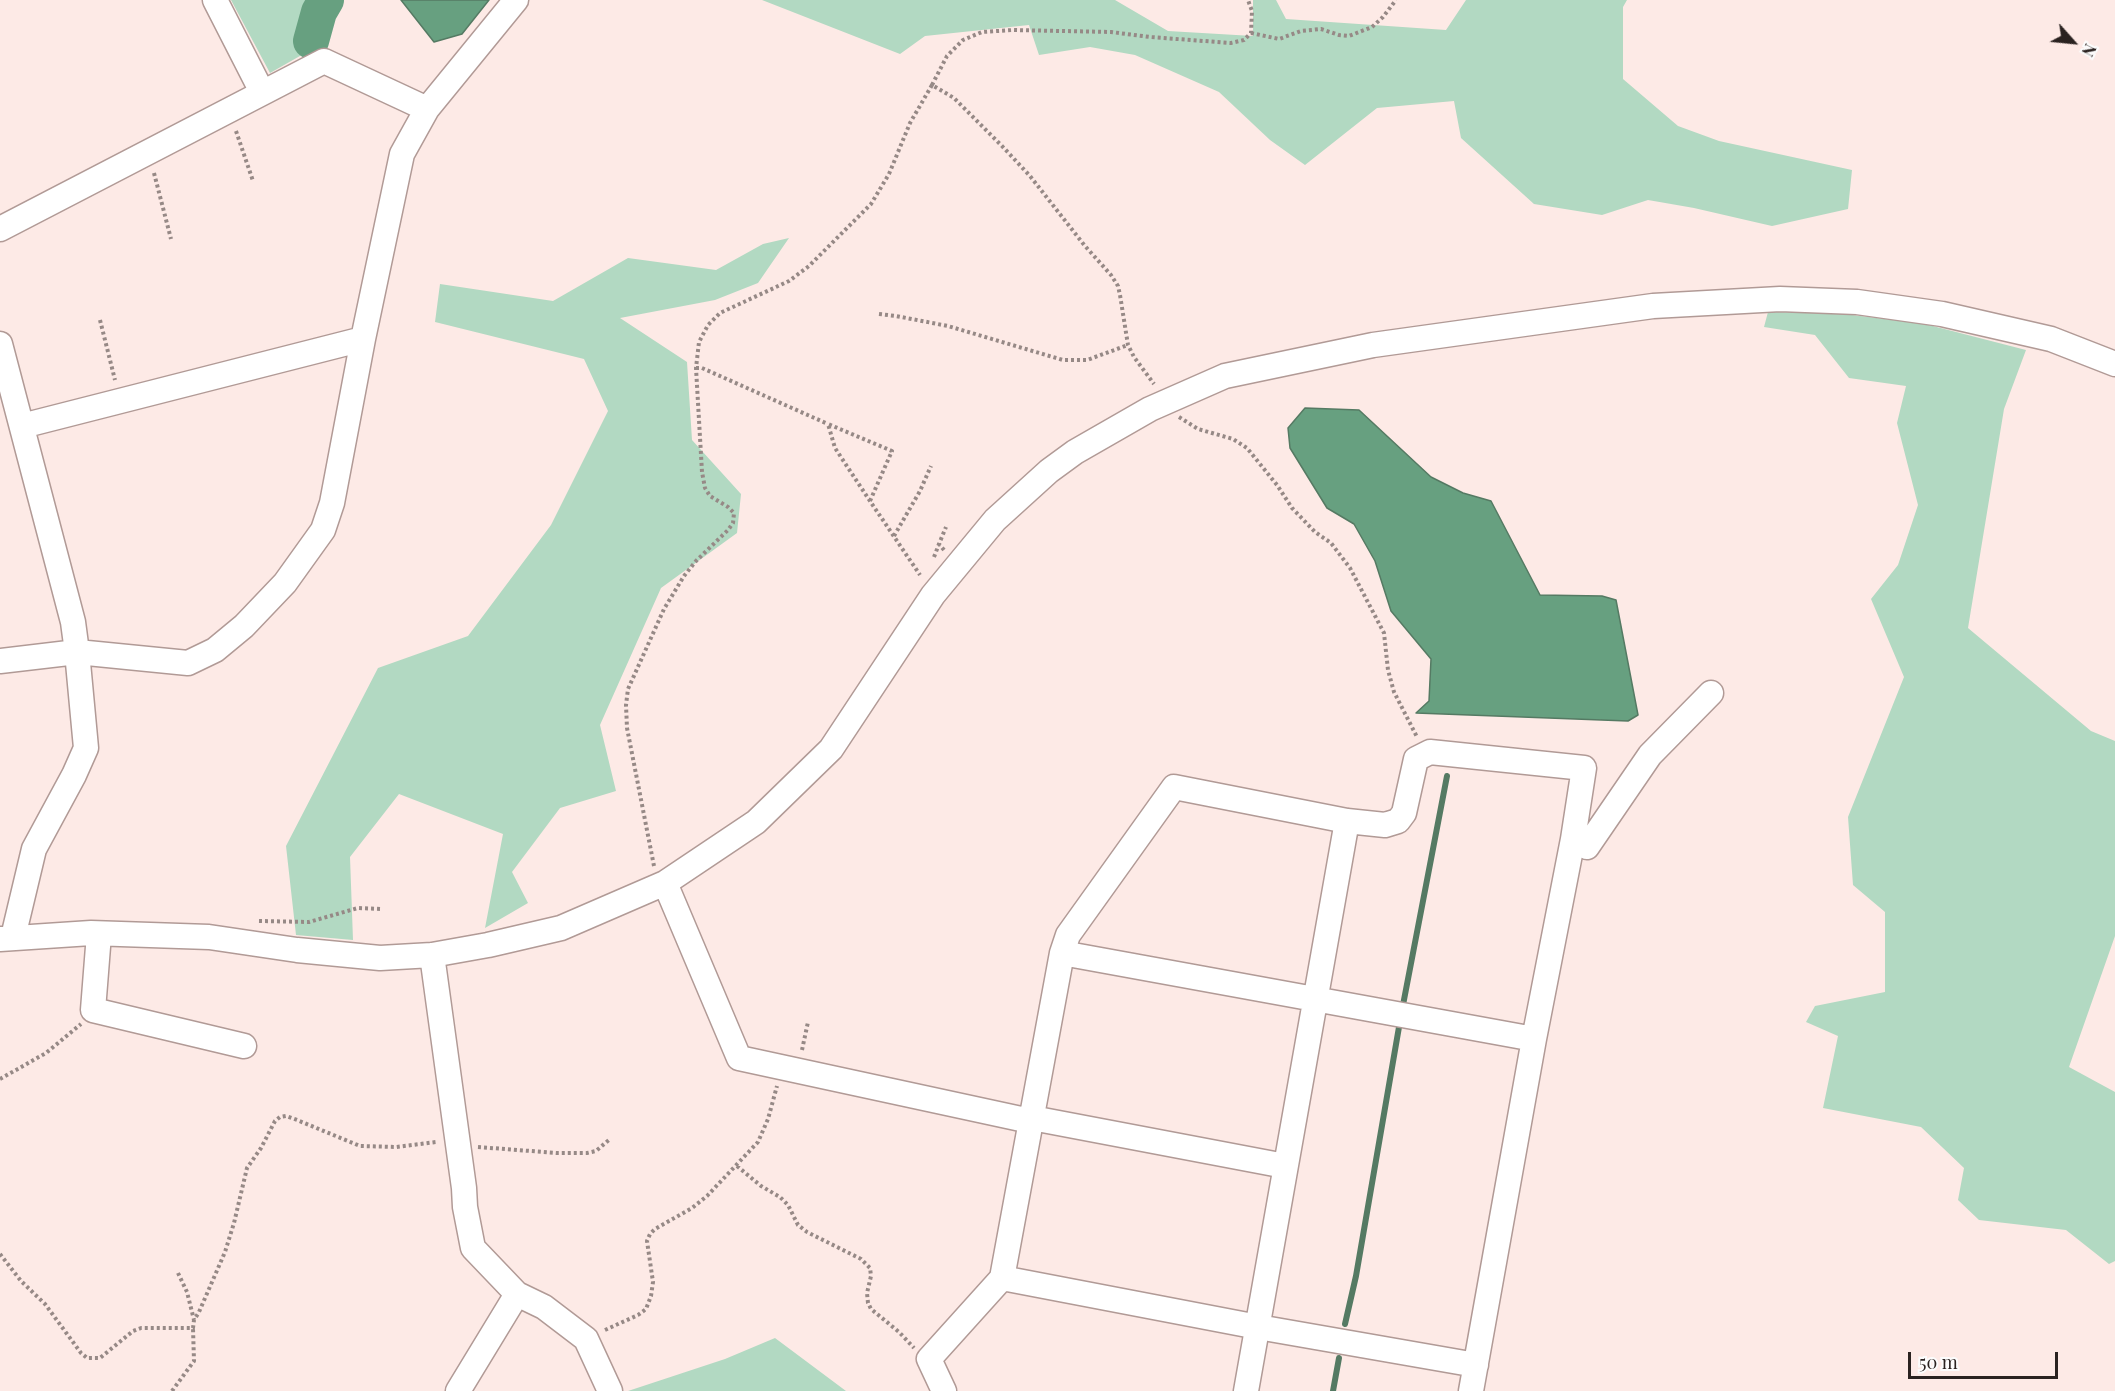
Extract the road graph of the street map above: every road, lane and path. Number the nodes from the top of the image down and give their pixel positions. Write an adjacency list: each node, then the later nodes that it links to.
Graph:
1 (215, 0): 7 (street)
2 (516, 0): 9 (street)
3 (1248, 0): 5 (path)
4 (1396, 0): 5 (path)
5 (1251, 33): 6 (path)
6 (932, 85): 18 (path); 20 (path)
7 (262, 92): 8 (street); 9 (street)
8 (229, 109): 10 (street); 11 (path)
9 (427, 109): 16 (street)
10 (147, 152): 12 (street); 13 (path)
11 (253, 181)
12 (0, 229)
13 (171, 239)
14 (879, 314): 18 (path)
15 (100, 320): 21 (path)
16 (363, 339): 21 (street); 29 (street)
17 (0, 344): 24 (street)
18 (1128, 345): 22 (path)
19 (2115, 364): 22 (street)
20 (696, 368): 23 (path); 35 (path)
21 (120, 401): 24 (street)
22 (1166, 402): 32 (path); 35 (street)
23 (828, 424): 26 (path); 26 (path)
24 (22, 426): 29 (street)
25 (931, 466): 27 (path)
26 (870, 501): 27 (path)
27 (894, 536): 28 (path)
28 (920, 575)
29 (77, 652): 30 (street); 39 (street)
30 (0, 661)
31 (1711, 693): 34 (street)
32 (1425, 754): 33 (street); 34 (street)
33 (1347, 822): 40 (street); 42 (street)
34 (1573, 839): 45 (street)
35 (662, 884): 41 (street); 47 (street)
36 (383, 909): 37 (path)
37 (249, 920)
38 (99, 934): 39 (street); 41 (street); 43 (street)
39 (7, 938)
40 (1062, 953): 42 (street); 49 (street)
41 (432, 955): 51 (street)
42 (1314, 1000): 45 (street); 53 (street)
43 (93, 1010): 46 (street); 48 (path)
44 (808, 1022): 47 (path)
45 (1534, 1038): 63 (street)
46 (244, 1046)
47 (790, 1069): 49 (street); 52 (path)
48 (0, 1079)
49 (1032, 1118): 53 (street); 56 (street)
50 (610, 1139): 51 (path)
51 (458, 1144): 57 (street); 58 (path)
52 (737, 1166): 61 (path); 62 (path)
53 (1285, 1166): 59 (street)
54 (0, 1254): 60 (path)
55 (178, 1273): 58 (path)
56 (1002, 1278): 59 (street); 62 (street)
57 (517, 1294): 61 (street); 65 (street)
58 (194, 1320): 60 (path)
59 (1258, 1327): 63 (street); 68 (street)
60 (193, 1328): 64 (path)
61 (586, 1339): 66 (street)
62 (929, 1359): 67 (street)
63 (1476, 1365): 69 (street)
64 (172, 1391)
65 (458, 1391)
66 (610, 1391)
67 (944, 1391)
68 (1245, 1391)
69 (1472, 1391)

